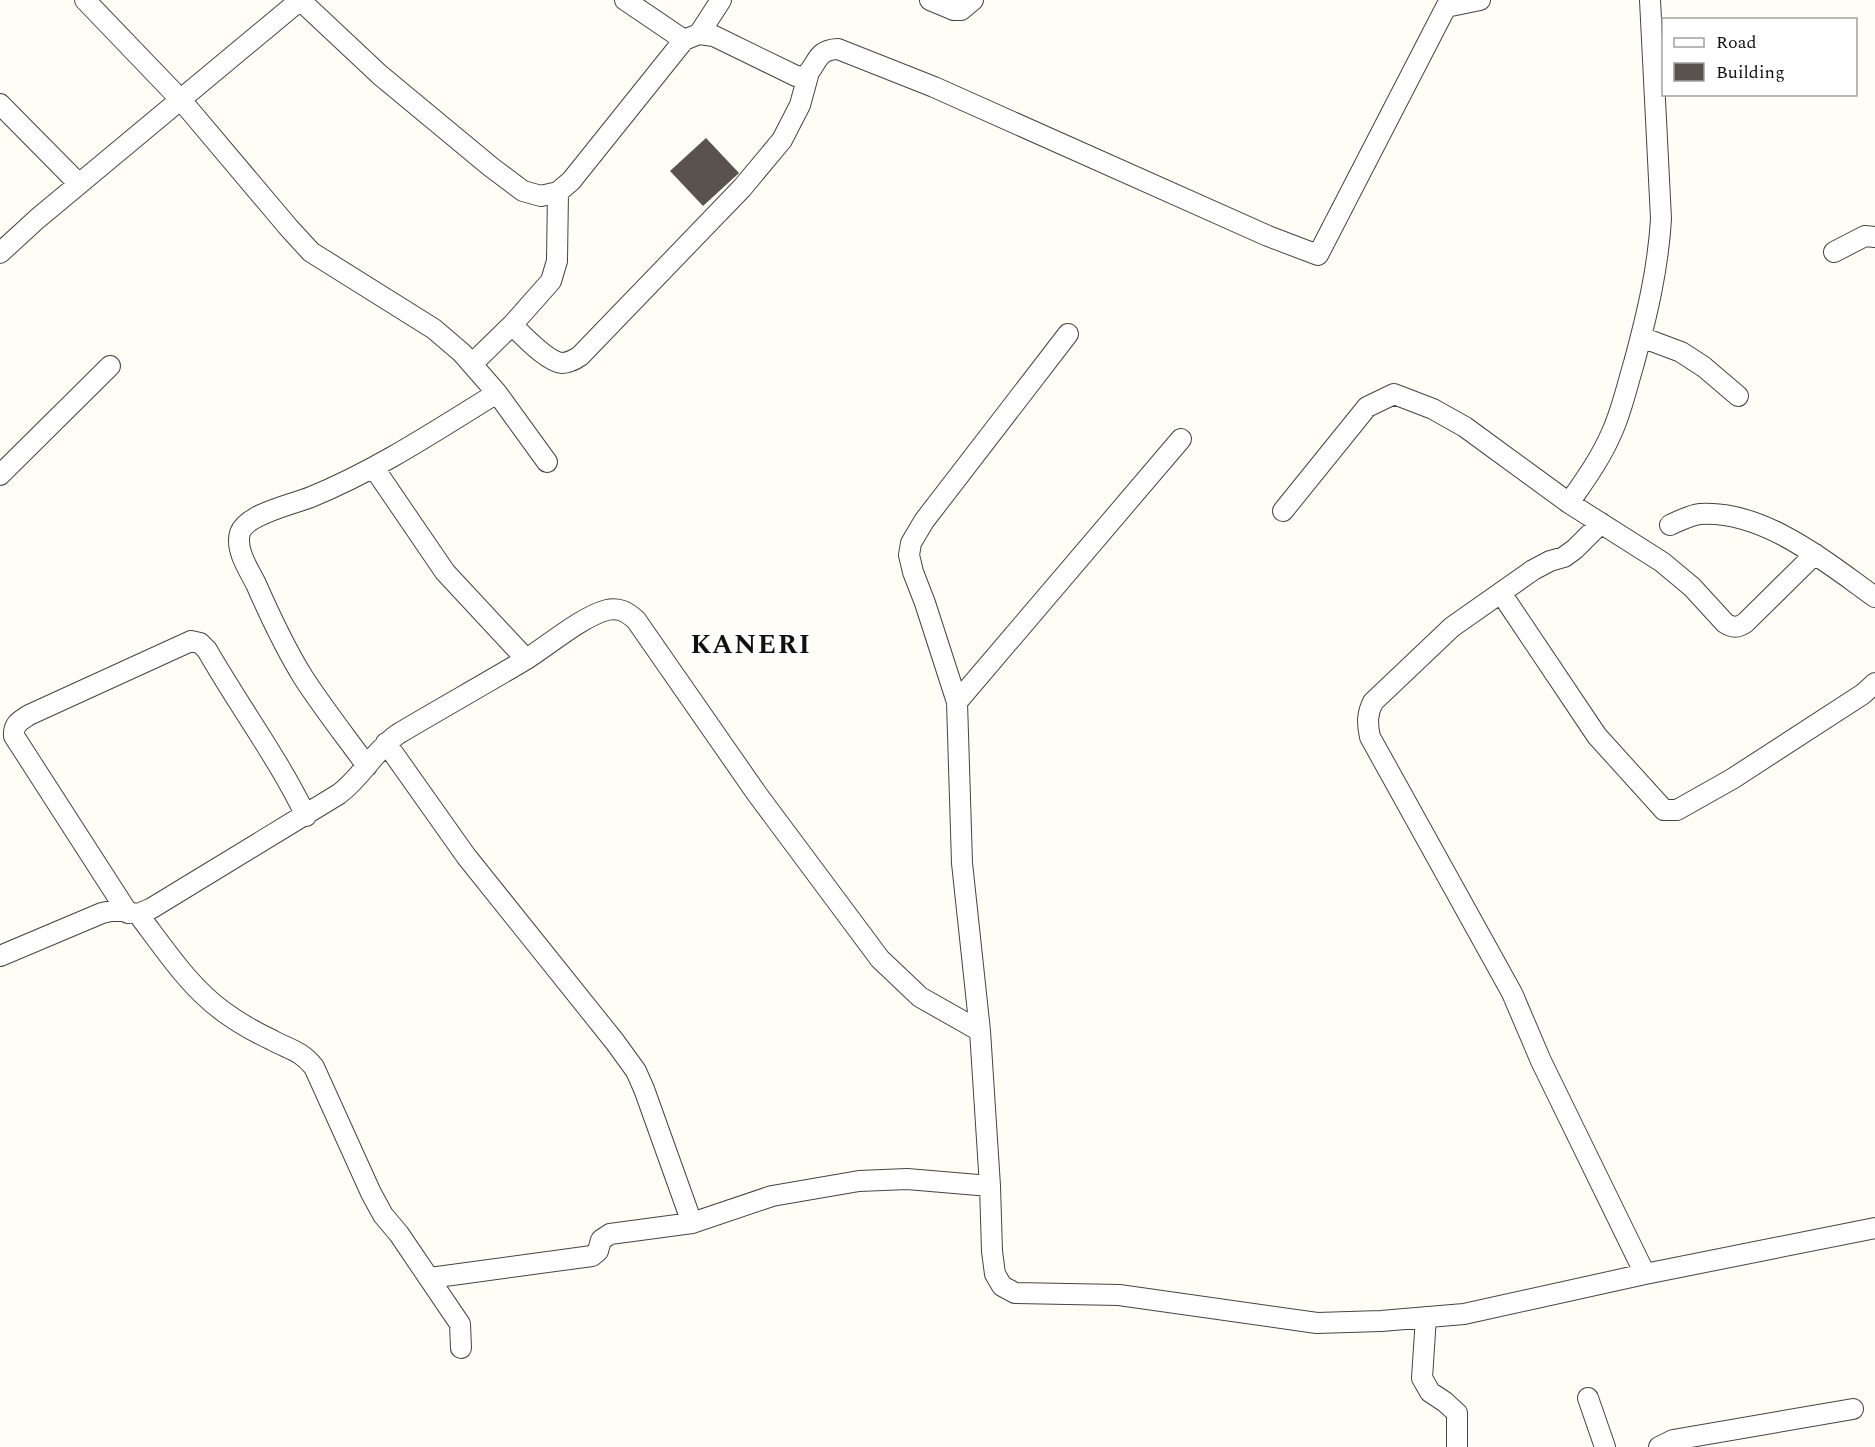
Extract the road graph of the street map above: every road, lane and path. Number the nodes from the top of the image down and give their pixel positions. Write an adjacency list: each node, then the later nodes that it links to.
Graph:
1 (85, 0): 12 (street)
2 (625, 0): 10 (street)
3 (721, 0): 10 (street)
4 (930, 0): 5 (street)
5 (973, 0)
6 (1480, 0): 9 (street)
7 (1650, 0): 21 (street)
8 (299, 1): 12 (street); 15 (street)
9 (1443, 4): 11 (street)
10 (692, 37): 11 (street); 15 (street)
11 (809, 72): 19 (street)
12 (181, 100): 14 (street); 22 (street)
13 (0, 104): 14 (street)
14 (79, 184): 18 (street)
15 (558, 192): 19 (street)
16 (1875, 237): 17 (street)
17 (1834, 252)
18 (0, 253)
19 (512, 325): 22 (street)
20 (1068, 334): 39 (street)
21 (1641, 337): 25 (street); 30 (street)
22 (472, 364): 24 (street)
23 (110, 366): 29 (street)
24 (497, 393): 27 (street); 28 (street)
25 (1738, 396)
26 (1181, 439): 39 (street)
27 (547, 462)
28 (374, 468): 37 (street); 42 (street)
29 (0, 475)
30 (1569, 503): 31 (street); 32 (street)
31 (1283, 511)
32 (1601, 523): 34 (street); 35 (street)
33 (1670, 525): 34 (street)
34 (1815, 554): 36 (street)
35 (1501, 593): 38 (street); 50 (street)
36 (1875, 597)
37 (526, 659): 41 (street); 46 (street)
38 (1875, 683)
39 (957, 702): 46 (street)
40 (7, 739): 43 (street); 44 (street)
41 (386, 743): 42 (street); 48 (street)
42 (367, 766): 43 (street)
43 (306, 816): 44 (street)
44 (133, 914): 45 (street); 51 (street)
45 (0, 956)
46 (980, 1031): 47 (street)
47 (990, 1186): 48 (street); 52 (street)
48 (692, 1223): 51 (street)
49 (1875, 1228): 50 (street)
50 (1645, 1274): 52 (street)
51 (430, 1278): 53 (street)
52 (1426, 1317): 56 (street)
53 (461, 1348)
54 (1588, 1398): 57 (street)
55 (1853, 1408): 58 (street)
56 (1457, 1447)
57 (1605, 1447)
58 (1659, 1447)

